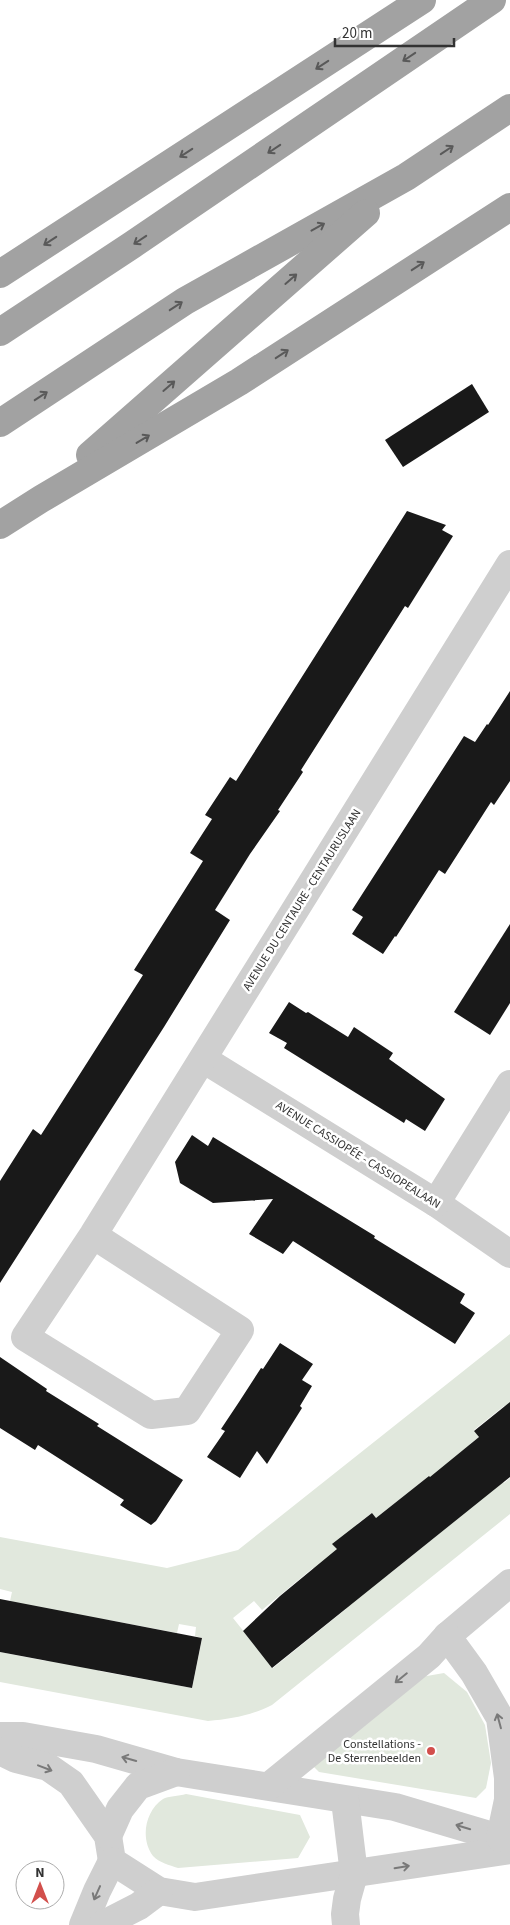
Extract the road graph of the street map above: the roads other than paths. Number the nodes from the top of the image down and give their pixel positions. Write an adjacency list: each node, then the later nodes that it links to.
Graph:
1 (422, 0): 6 (highway, one-way to 6)
2 (492, 0): 7 (highway, one-way to 7)
3 (510, 108): 4 (highway, one-way to 3)
4 (406, 177): 8 (highway, one-way to 4); 9 (highway, one-way to 4)
5 (510, 207): 9 (highway, one-way to 5)
6 (0, 274)
7 (0, 332)
8 (0, 423)
9 (41, 499): 10 (highway)
10 (0, 525)
11 (510, 564): 12 (street, AVENUE DU CENTAURE - CENTAURUSLAAN)
12 (203, 1059): 14 (street, AVENUE CASSIOPÉE - CASSIOPEALAAN); 15 (street, AVENUE DU CENTAURE - CENTAURUSLAAN)
13 (510, 1084): 14 (street)
14 (436, 1203): 16 (street, AVENUE CASSIOPÉE - CASSIOPEALAAN)
15 (93, 1235): 15 (street, AVENUE DU CENTAURE - CENTAURUSLAAN)
16 (510, 1254)
17 (510, 1583): 18 (street)
18 (447, 1636): 22 (street, one-way to 22); 24 (street, one-way to 18)
19 (0, 1736): 21 (street, one-way to 19)
20 (0, 1751): 25 (street, one-way to 25)
21 (176, 1772): 22 (street); 25 (street)
22 (270, 1786): 23 (street)
23 (345, 1800): 24 (street, one-way to 23); 26 (street)
24 (507, 1843): 26 (street, one-way to 24)
25 (110, 1848): 27 (street); 28 (street, one-way to 28)
26 (354, 1874): 27 (street); 30 (street)
27 (159, 1891): 29 (street)
28 (83, 1925)
29 (102, 1925)
30 (346, 1925)

